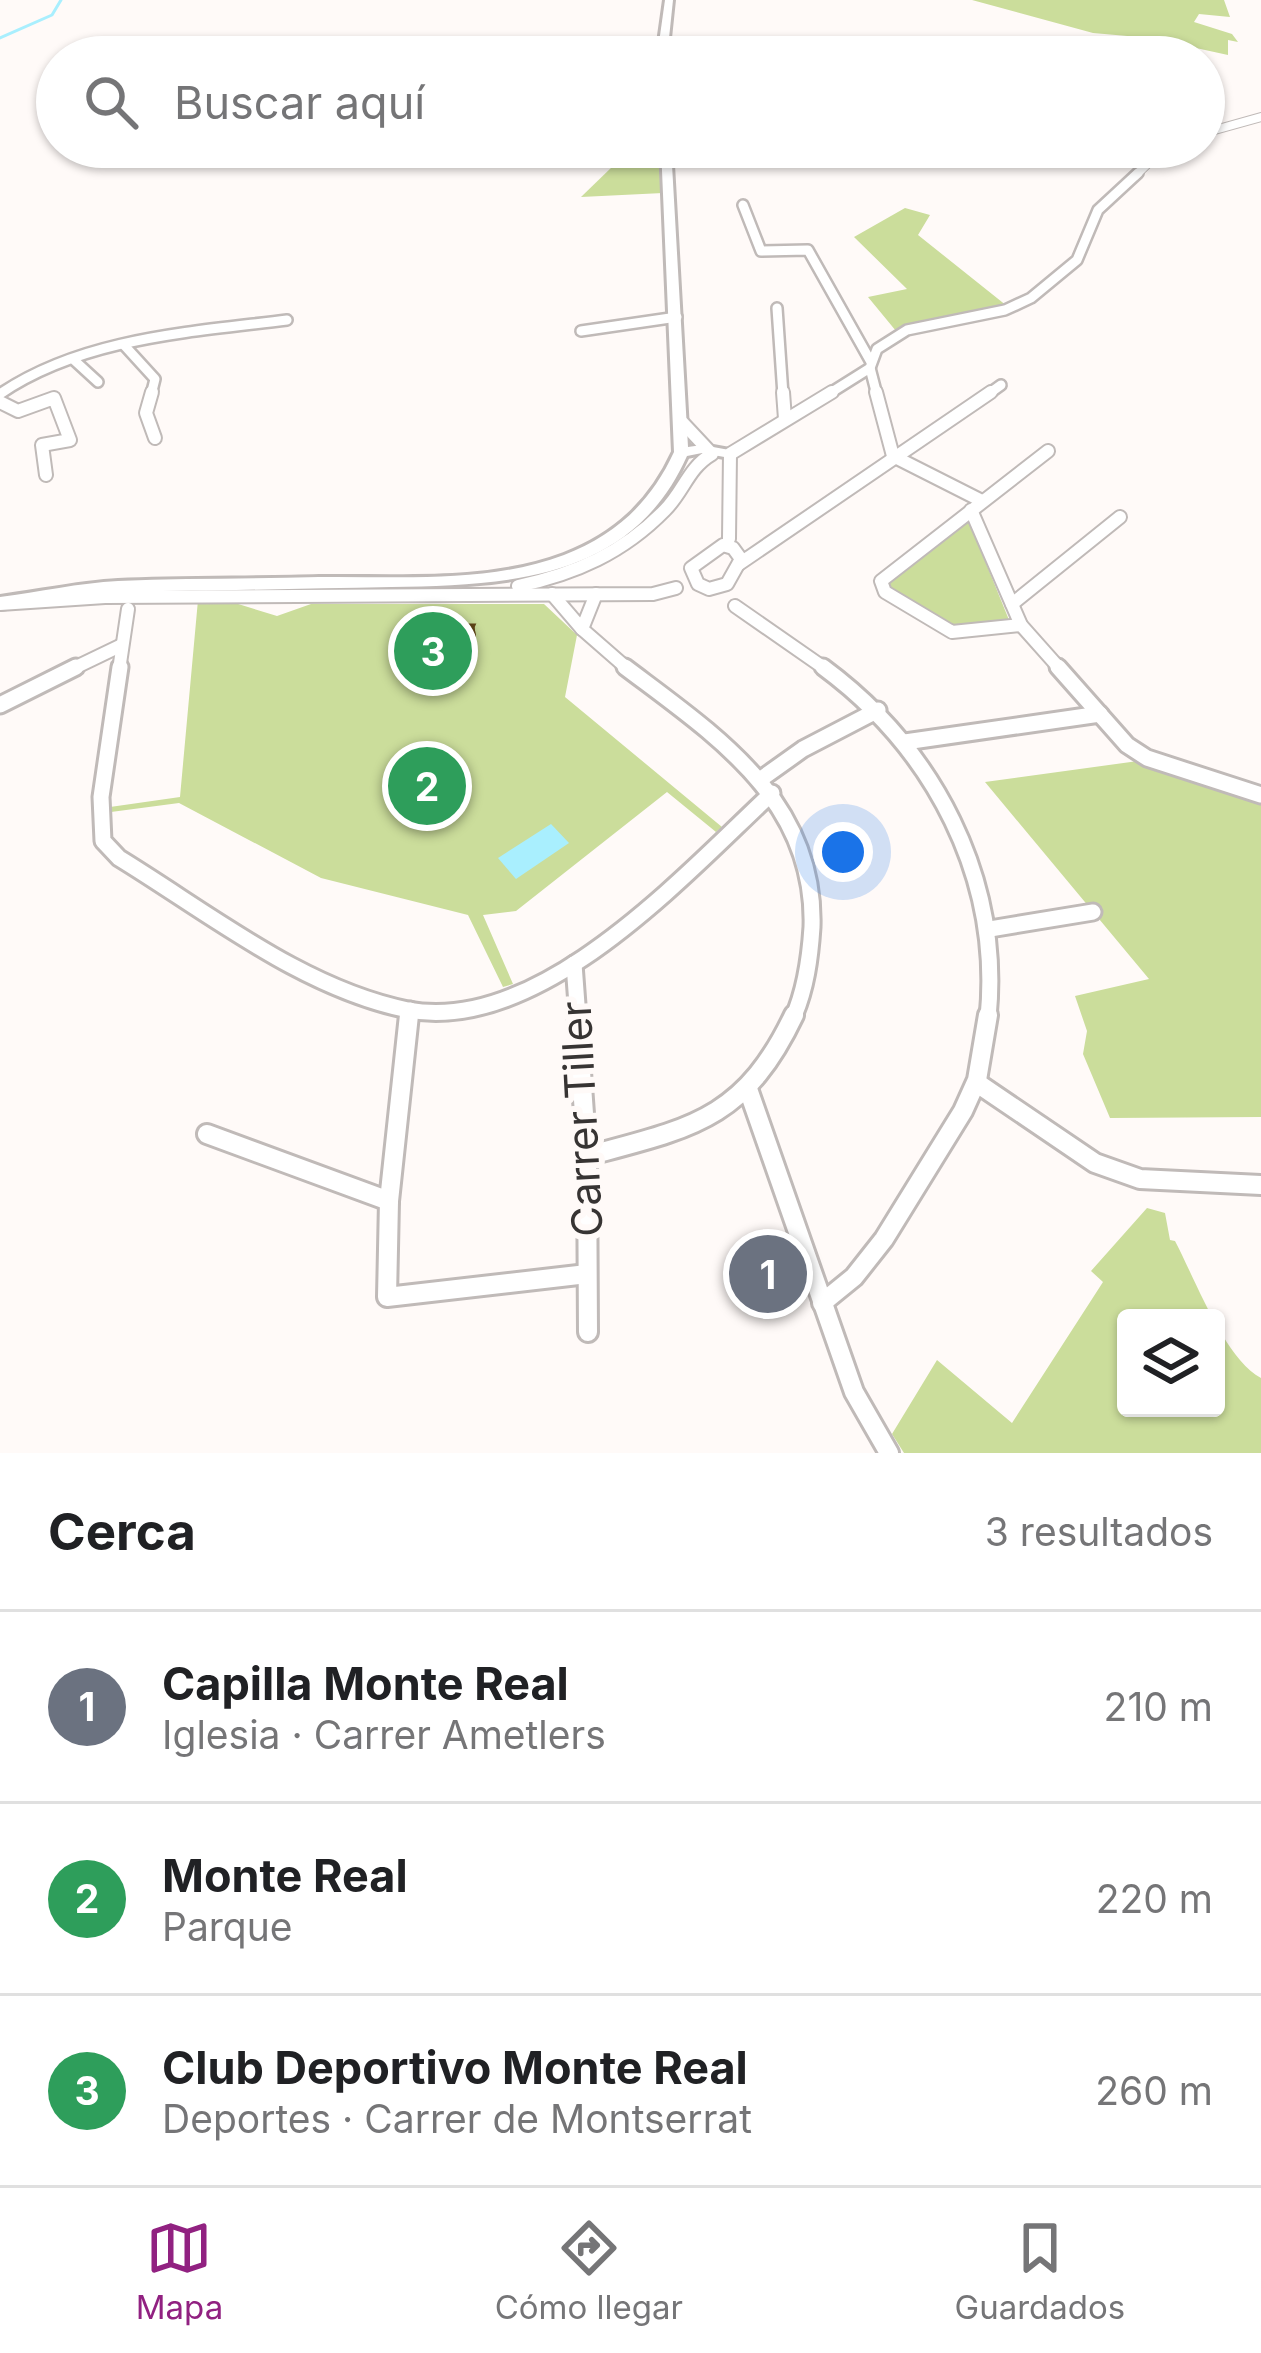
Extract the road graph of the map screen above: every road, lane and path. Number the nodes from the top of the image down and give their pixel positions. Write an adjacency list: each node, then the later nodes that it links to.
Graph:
1 (669, 0): 2 (main road)
2 (662, 36)
3 (1261, 117): 4 (street)
4 (1225, 127)
5 (667, 168): 9 (main road)
6 (1143, 168): 14 (street)
7 (743, 206): 14 (street)
8 (777, 308): 18 (street)
9 (677, 317): 11 (street); 19 (main road)
10 (287, 320): 12 (street)
11 (581, 331)
12 (124, 345): 13 (street); 20 (street)
13 (74, 360): 15 (street); 17 (street)
14 (870, 365): 18 (street); 24 (street)
15 (98, 382)
16 (1000, 385): 24 (street)
17 (0, 398): 26 (street)
18 (784, 419): 25 (street)
19 (682, 422): 21 (main road); 23 (street)
20 (155, 438)
21 (681, 452): 23 (main road); 30 (main road)
22 (1048, 452): 27 (street)
23 (707, 455): 25 (main road); 30 (street)
24 (893, 456): 27 (street); 29 (street)
25 (728, 460): 29 (street)
26 (46, 475)
27 (977, 506): 37 (street); 39 (street)
28 (1120, 517): 37 (street)
29 (732, 550): 31 (street); 32 (street)
30 (447, 582): 36 (main road)
31 (700, 582): 32 (street); 34 (street); 38 (street)
32 (727, 584): 38 (street)
33 (552, 594): 34 (street); 35 (street); 40 (street)
34 (596, 594): 40 (street)
35 (129, 601): 36 (street); 41 (street)
36 (0, 603)
37 (1012, 604): 39 (street)
38 (736, 606): 43 (street)
39 (1022, 625): 44 (street)
40 (582, 629): 46 (street)
41 (122, 645): 42 (street); 52 (street)
42 (0, 705)
43 (878, 710): 45 (street); 46 (street)
44 (1100, 714): 45 (street); 48 (street)
45 (905, 742): 50 (street)
46 (761, 779): 47 (street)
47 (772, 794): 51 (street); 54 (street)
48 (1261, 795)
49 (1093, 912): 50 (street)
50 (989, 929): 53 (street)
51 (574, 964): 52 (street); 56 (street, Carrer Tiller)
52 (410, 1010): 58 (street)
53 (976, 1083): 57 (street); 60 (street)
54 (748, 1089): 56 (street); 60 (street)
55 (207, 1134): 58 (street)
56 (586, 1156): 59 (street, Carrer Tiller)
57 (1261, 1184)
58 (389, 1201): 59 (street, Carrer Tiller)
59 (587, 1274): 61 (street, Carrer Tiller)
60 (825, 1313): 62 (street)
61 (588, 1333)
62 (889, 1453)

